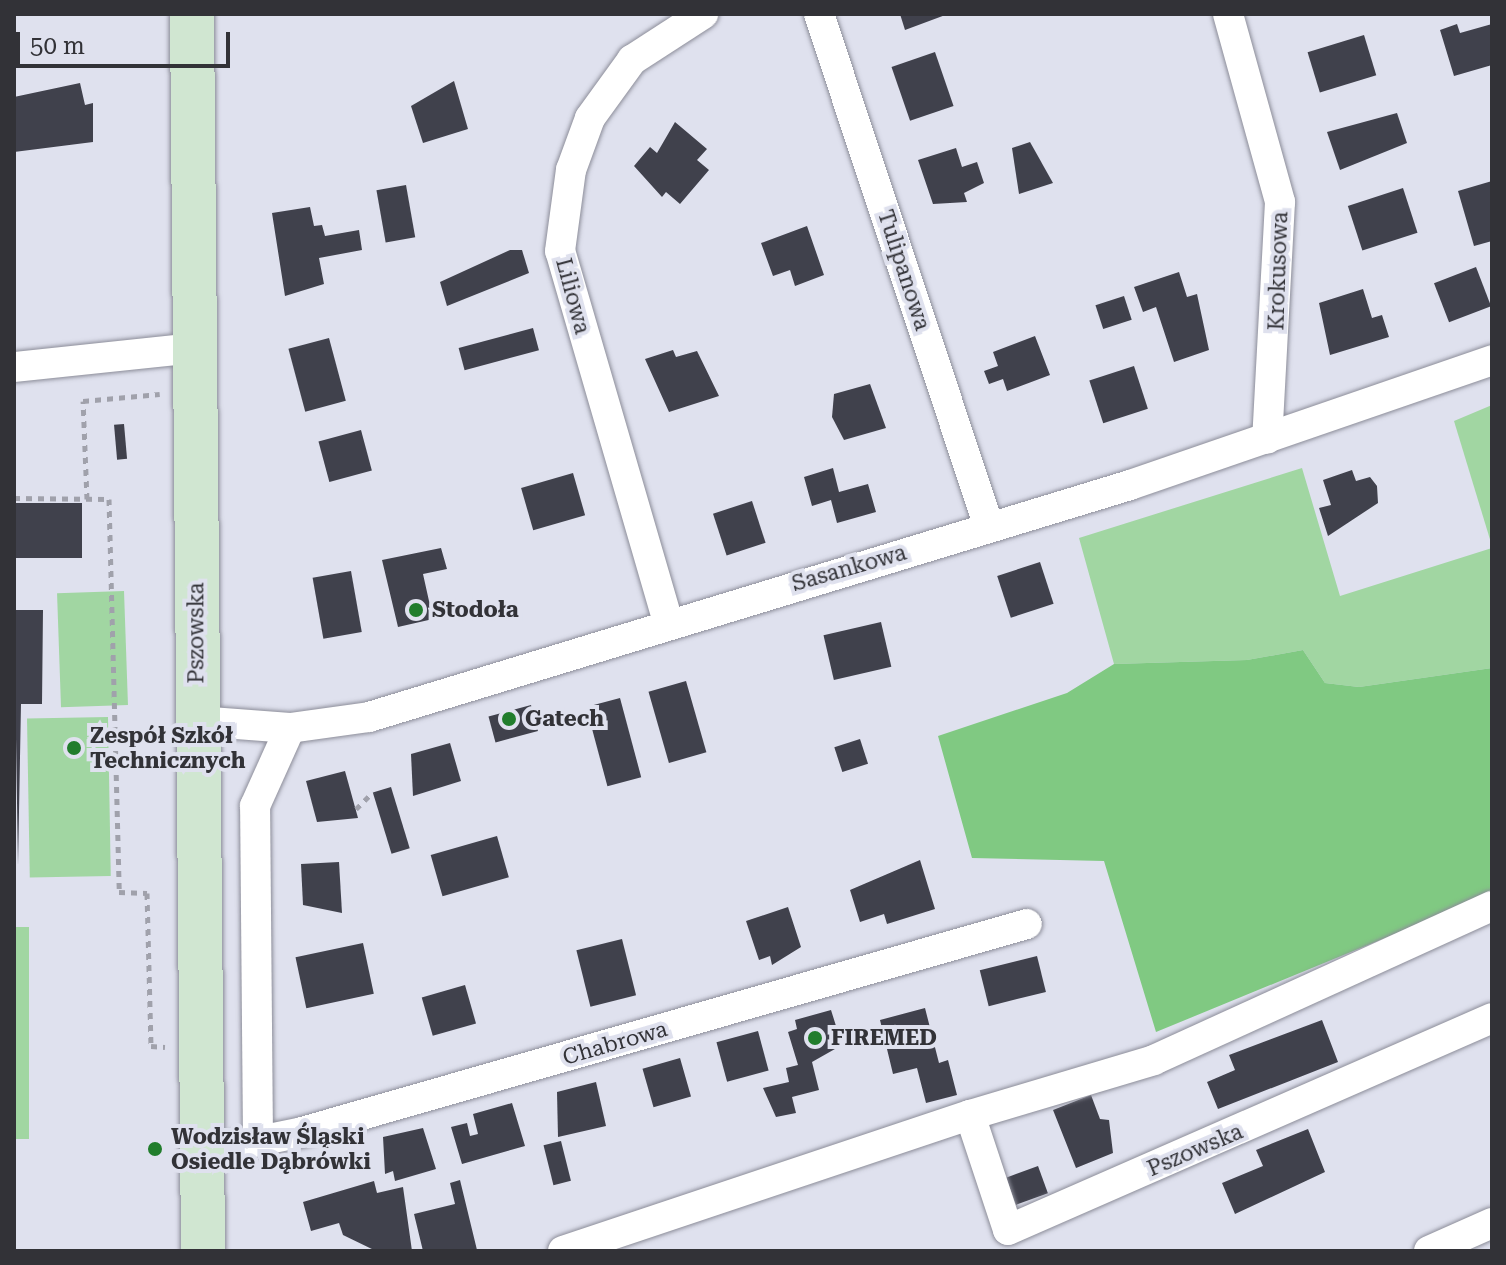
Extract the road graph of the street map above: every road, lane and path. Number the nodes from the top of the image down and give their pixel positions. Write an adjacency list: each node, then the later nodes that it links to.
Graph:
1 (192, 14): 5 (main road, Pszowska)
2 (703, 14): 13 (street, Liliowa)
3 (819, 14): 12 (street, Tulipanowa)
4 (1228, 14): 9 (street, Krokusowa)
5 (194, 348): 7 (street); 14 (main road, Pszowska)
6 (1492, 360): 9 (street, Sasankowa)
7 (14, 367)
8 (161, 394): 11 (path)
9 (1267, 439): 12 (street, Sasankowa)
10 (14, 498): 11 (path)
11 (87, 499): 21 (path)
12 (989, 527): 13 (street, Sasankowa)
13 (668, 622): 15 (street, Sasankowa)
14 (197, 721): 15 (street, Sasankowa); 24 (main road, Pszowska)
15 (290, 728): 23 (street)
16 (373, 792): 17 (path)
17 (356, 809)
18 (1492, 906): 22 (street)
19 (1027, 924): 23 (street, Chabrowa)
20 (1492, 1018): 22 (street, Pszowska)
21 (176, 1047)
22 (970, 1115): 27 (street)
23 (258, 1140): 24 (street, Chabrowa)
24 (201, 1153): 26 (main road, Pszowska)
25 (1492, 1223): 28 (street)
26 (203, 1251)
27 (563, 1251)
28 (1429, 1251)

